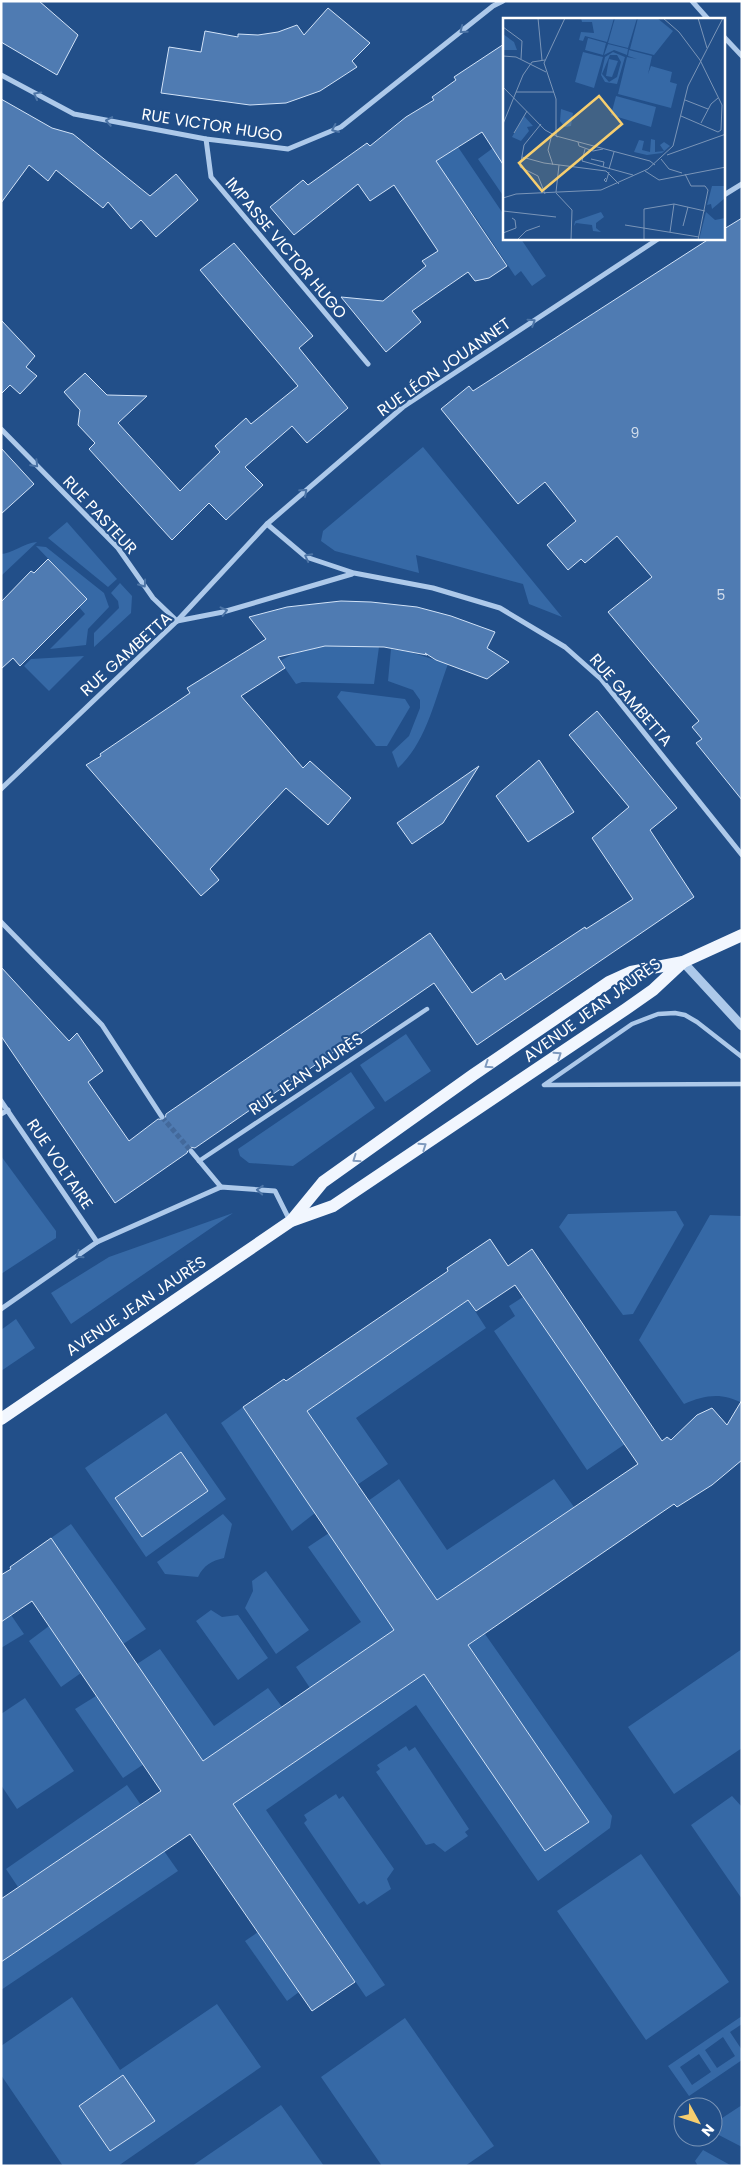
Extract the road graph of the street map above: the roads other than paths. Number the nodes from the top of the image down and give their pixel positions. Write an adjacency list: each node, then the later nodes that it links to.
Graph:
1 (503, 1): 7 (street, RUE VICTOR HUGO, one-way to 7)
2 (692, 1): 3 (street)
3 (707, 18)
4 (726, 39): 5 (street)
5 (742, 56)
6 (1, 75): 7 (street, RUE VICTOR HUGO, one-way to 6)
7 (206, 139): 11 (street, IMPASSE VICTOR HUGO)
8 (742, 184): 9 (street)
9 (726, 194)
10 (656, 240): 13 (street, RUE LÉON JOUANNET, one-way to 10)
11 (368, 364)
12 (1, 429): 15 (street, RUE PASTEUR, one-way to 15)
13 (267, 524): 14 (street, RUE GAMBETTA, one-way to 13); 15 (street, RUE LÉON JOUANNET)
14 (354, 574): 15 (street, RUE GAMBETTA, one-way to 14); 17 (street, RUE GAMBETTA)
15 (177, 621): 16 (street, RUE GAMBETTA)
16 (1, 788)
17 (742, 855)
18 (1, 922): 28 (street)
19 (742, 935): 20 (main road)
20 (684, 962): 22 (street); 32 (main road, AVENUE JEAN JAURÈS, one-way to 20); 32 (main road, AVENUE JEAN JAURÈS, one-way to 32)
21 (427, 1009): 30 (street, RUE JEAN JAURÈS)
22 (742, 1026)
23 (742, 1057): 24 (street)
24 (742, 1084)
25 (1, 1101): 26 (street, RUE VOLTAIRE)
26 (8, 1110): 27 (street); 33 (street, RUE VOLTAIRE)
27 (1, 1114)
28 (162, 1117)
29 (191, 1151): 30 (street)
30 (199, 1161): 31 (street)
31 (221, 1187): 32 (street, one-way to 31); 33 (street)
32 (290, 1221): 35 (main road, AVENUE JEAN JAURÈS)
33 (97, 1242): 34 (street, one-way to 34)
34 (1, 1309)
35 (1, 1419)

